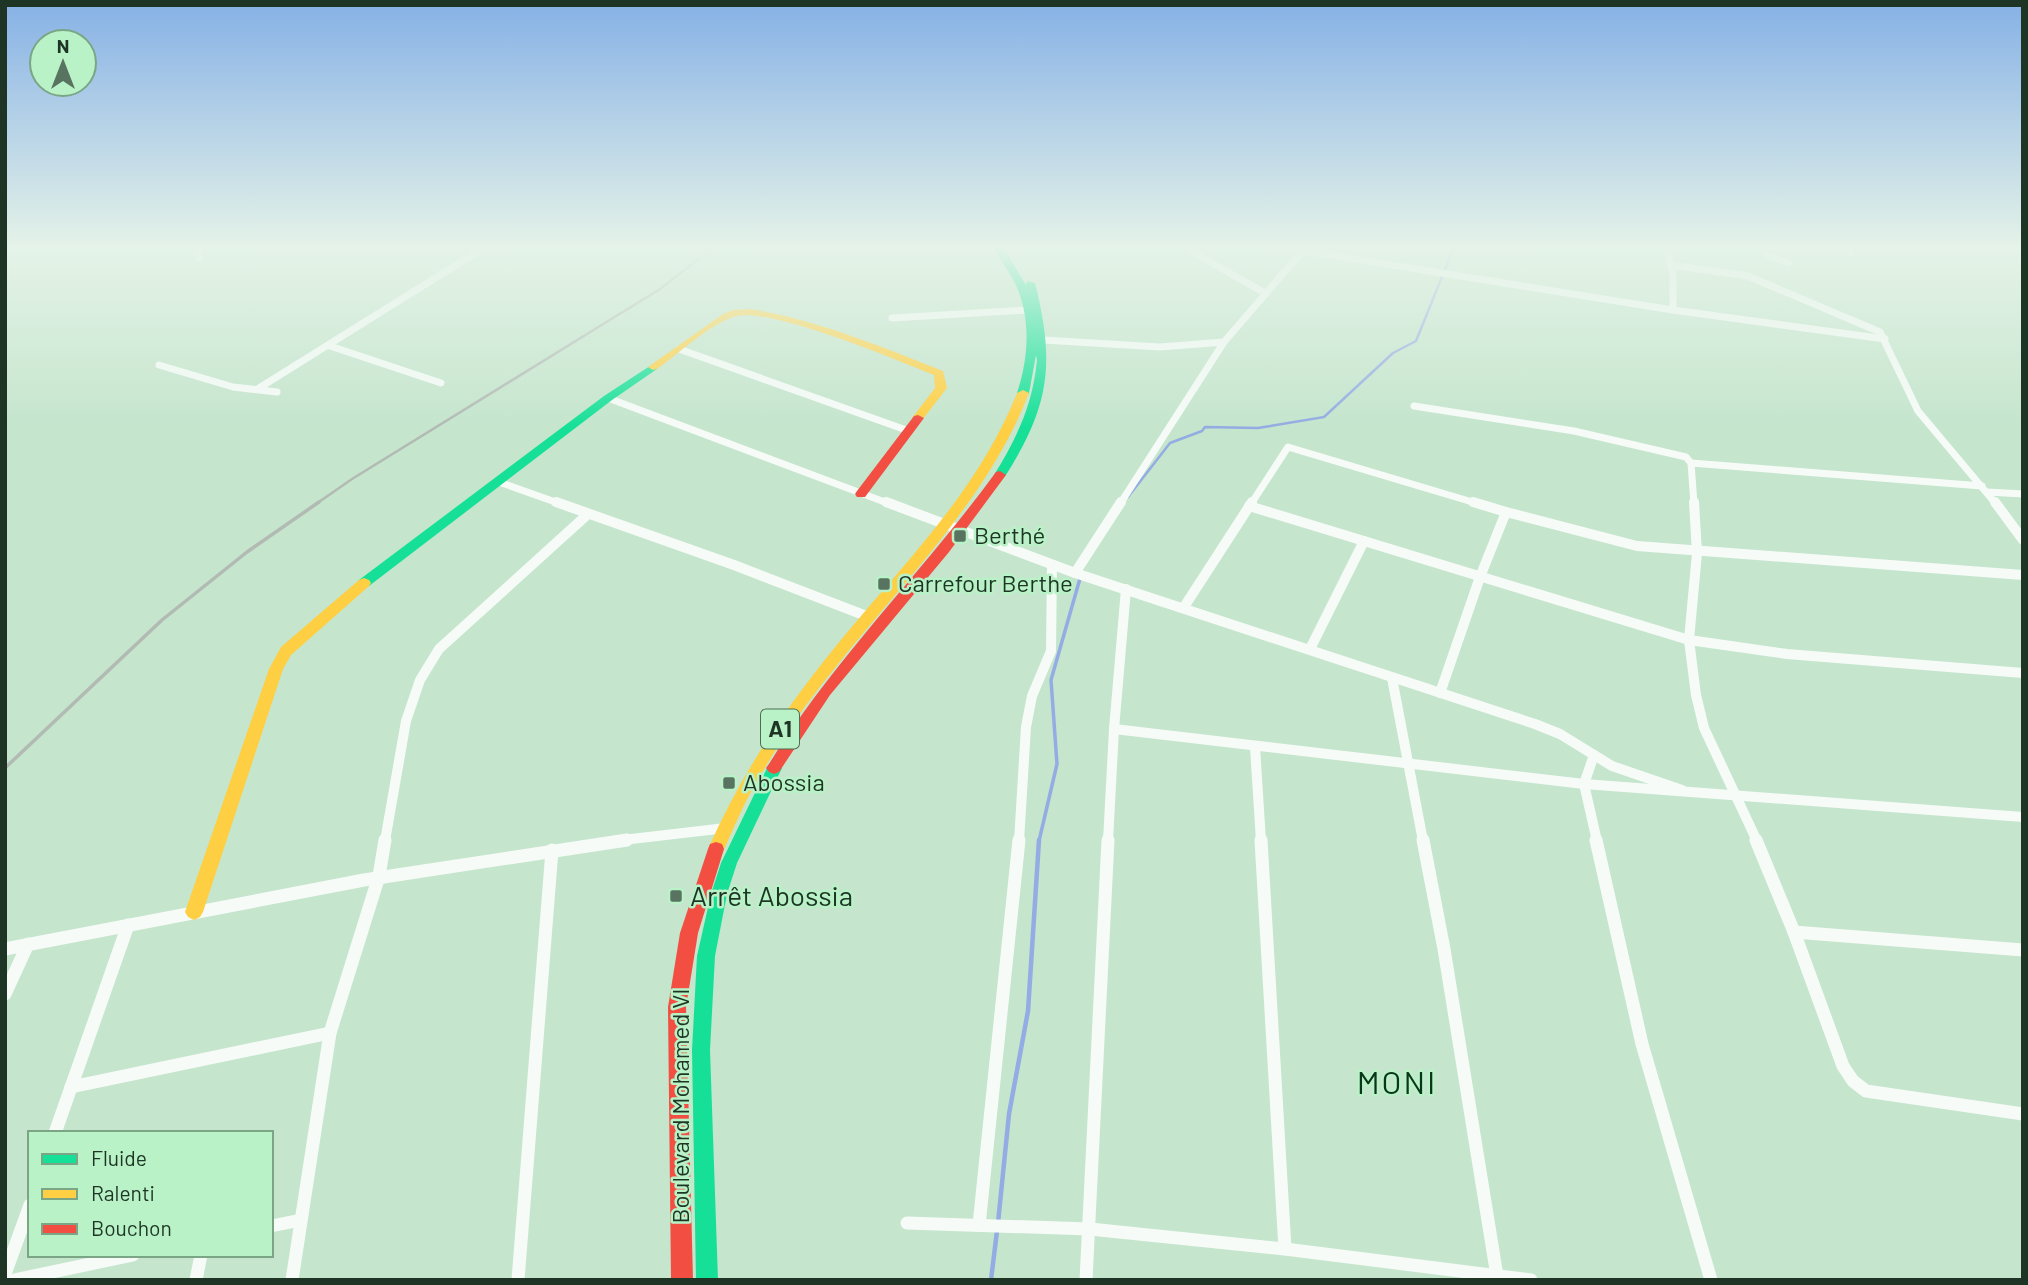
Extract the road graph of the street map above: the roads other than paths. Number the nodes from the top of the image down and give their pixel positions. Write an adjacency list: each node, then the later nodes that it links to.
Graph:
1 (391, 307): 14 (street)
2 (1026, 307): 8 (main road, Boulevard Mohamed VI / A1)
3 (1039, 307): 12 (main road, Boulevard Mohamed VI / A1)
4 (1253, 307): 13 (street)
5 (1656, 307): 9 (street)
6 (1674, 307): 9 (street)
7 (1824, 307): 11 (street)
8 (1027, 310): 10 (street); 31 (main road, Boulevard Mohamed VI / A1)
9 (1674, 310): 11 (street)
10 (892, 318)
11 (1885, 339): 25 (street)
12 (1043, 340): 13 (street); 31 (main road, Boulevard Mohamed VI / A1)
13 (1224, 342): 36 (street)
14 (330, 346): 17 (street); 18 (street)
15 (679, 349): 20 (main road); 22 (street); 22 (main road)
16 (159, 365): 18 (street)
17 (440, 383)
18 (258, 388): 19 (street)
19 (276, 392)
20 (608, 398): 24 (main road); 26 (street)
21 (1414, 406): 23 (street)
22 (909, 431): 26 (main road)
23 (1691, 463): 25 (street); 34 (street)
24 (499, 482): 30 (street); 58 (main road)
25 (1984, 489): 27 (street); 32 (street)
26 (861, 494): 31 (street)
27 (2020, 496)
28 (1249, 506): 29 (street); 33 (street); 40 (street)
29 (1506, 512): 34 (street); 38 (street)
30 (588, 514): 41 (street); 57 (street)
31 (952, 528): 35 (street); 41 (main road, Boulevard Mohamed VI / A1); 85 (main road, Boulevard Mohamed VI / A1)
32 (2023, 540)
33 (1364, 541): 38 (street); 43 (street)
34 (1697, 553): 37 (street); 42 (street)
35 (1052, 565): 36 (street); 72 (street)
36 (1075, 573): 39 (street)
37 (2023, 575)
38 (1480, 576): 42 (street); 46 (street)
39 (1126, 589): 40 (street); 47 (street)
40 (1184, 607): 43 (street)
41 (869, 617): 55 (main road, Boulevard Mohamed VI / A1)
42 (1689, 640): 44 (street); 53 (street)
43 (1310, 649): 45 (street)
44 (2023, 673)
45 (1392, 678): 46 (street); 50 (street)
46 (1440, 693): 49 (street)
47 (1114, 729): 48 (street); 74 (street)
48 (1255, 747): 50 (street); 75 (street)
49 (1594, 755): 51 (street); 52 (street)
50 (1407, 762): 51 (street); 79 (street)
51 (1584, 784): 52 (street); 88 (street)
52 (1682, 790): 53 (street)
53 (1736, 794): 54 (street); 60 (street)
54 (2023, 817)
55 (726, 828): 56 (street); 84 (main road, Boulevard Mohamed VI / A1)
56 (552, 850): 57 (street); 83 (street)
57 (379, 876): 58 (street); 65 (street)
58 (194, 912): 59 (street)
59 (128, 925): 61 (street); 66 (street)
60 (1794, 932): 63 (street); 67 (street)
61 (27, 944): 62 (street); 64 (street)
62 (5, 949)
63 (2023, 950)
64 (5, 994)
65 (330, 1033): 66 (street); 70 (street)
66 (71, 1087): 68 (street)
67 (2023, 1114)
68 (56, 1131)
69 (28, 1211): 78 (street)
70 (301, 1220): 73 (street); 82 (street)
71 (907, 1223): 72 (street)
72 (979, 1225): 74 (street)
73 (273, 1226)
74 (1090, 1229): 75 (street); 86 (street)
75 (1285, 1249): 79 (street)
76 (123, 1257): 80 (street)
77 (201, 1257): 81 (street)
78 (5, 1274)
79 (1497, 1276): 87 (street)
80 (14, 1280)
81 (196, 1280)
82 (292, 1280)
83 (517, 1280)
84 (682, 1280)
85 (707, 1280)
86 (1086, 1280)
87 (1531, 1280)
88 (1711, 1280)

